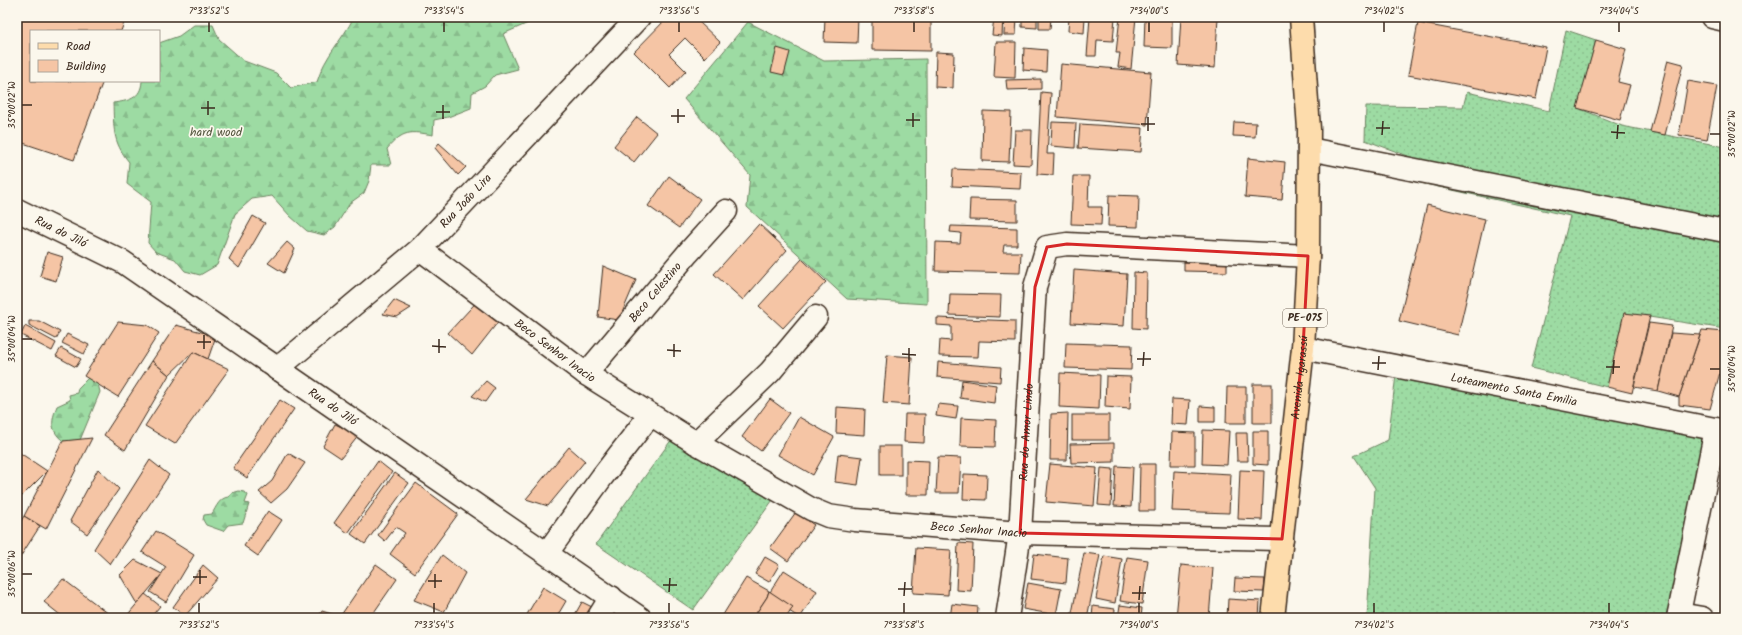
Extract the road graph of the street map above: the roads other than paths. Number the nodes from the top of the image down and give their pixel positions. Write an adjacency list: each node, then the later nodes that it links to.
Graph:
1 (639, 17): 9 (street, Rua João Lira)
2 (1302, 17): 5 (main road, Avenida Igarassú / PE-075)
3 (1712, 17): 4 (street)
4 (1725, 20)
5 (1309, 149): 8 (street); 10 (main road, Avenida Igarassú / PE-075)
6 (17, 210): 13 (street, Rua do Jiló)
7 (726, 211): 14 (street, Beco Celestino)
8 (1725, 231)
9 (420, 249): 13 (street, Rua João Lira); 14 (street, Beco Senhor Inacio)
10 (1308, 256): 12 (main road, Avenida Igarassú / PE-075); 18 (street, Rua do Amor Lindo)
11 (816, 317): 17 (street)
12 (1303, 348): 16 (street, Loteamento Santa Emilia); 19 (main road, Avenida Igarassú / PE-075)
13 (277, 369): 20 (street, Rua do Jiló)
14 (586, 374): 15 (street, Beco Senhor Inacio)
15 (650, 416): 17 (street, Beco Senhor Inacio); 20 (street)
16 (1721, 430): 22 (street)
17 (696, 443): 18 (street, Beco Senhor Inacio)
18 (1020, 533): 19 (street, Beco Senhor Inacio); 25 (street, Rua do Amor Lindo)
19 (1282, 539): 26 (main road, Avenida Igarassú / PE-075)
20 (547, 553): 21 (street, Rua do Jiló)
21 (611, 597): 23 (street); 24 (street, Rua do Jiló)
22 (1679, 616): 27 (street)
23 (598, 618)
24 (640, 618)
25 (1007, 618)
26 (1273, 618)
27 (1702, 618)

